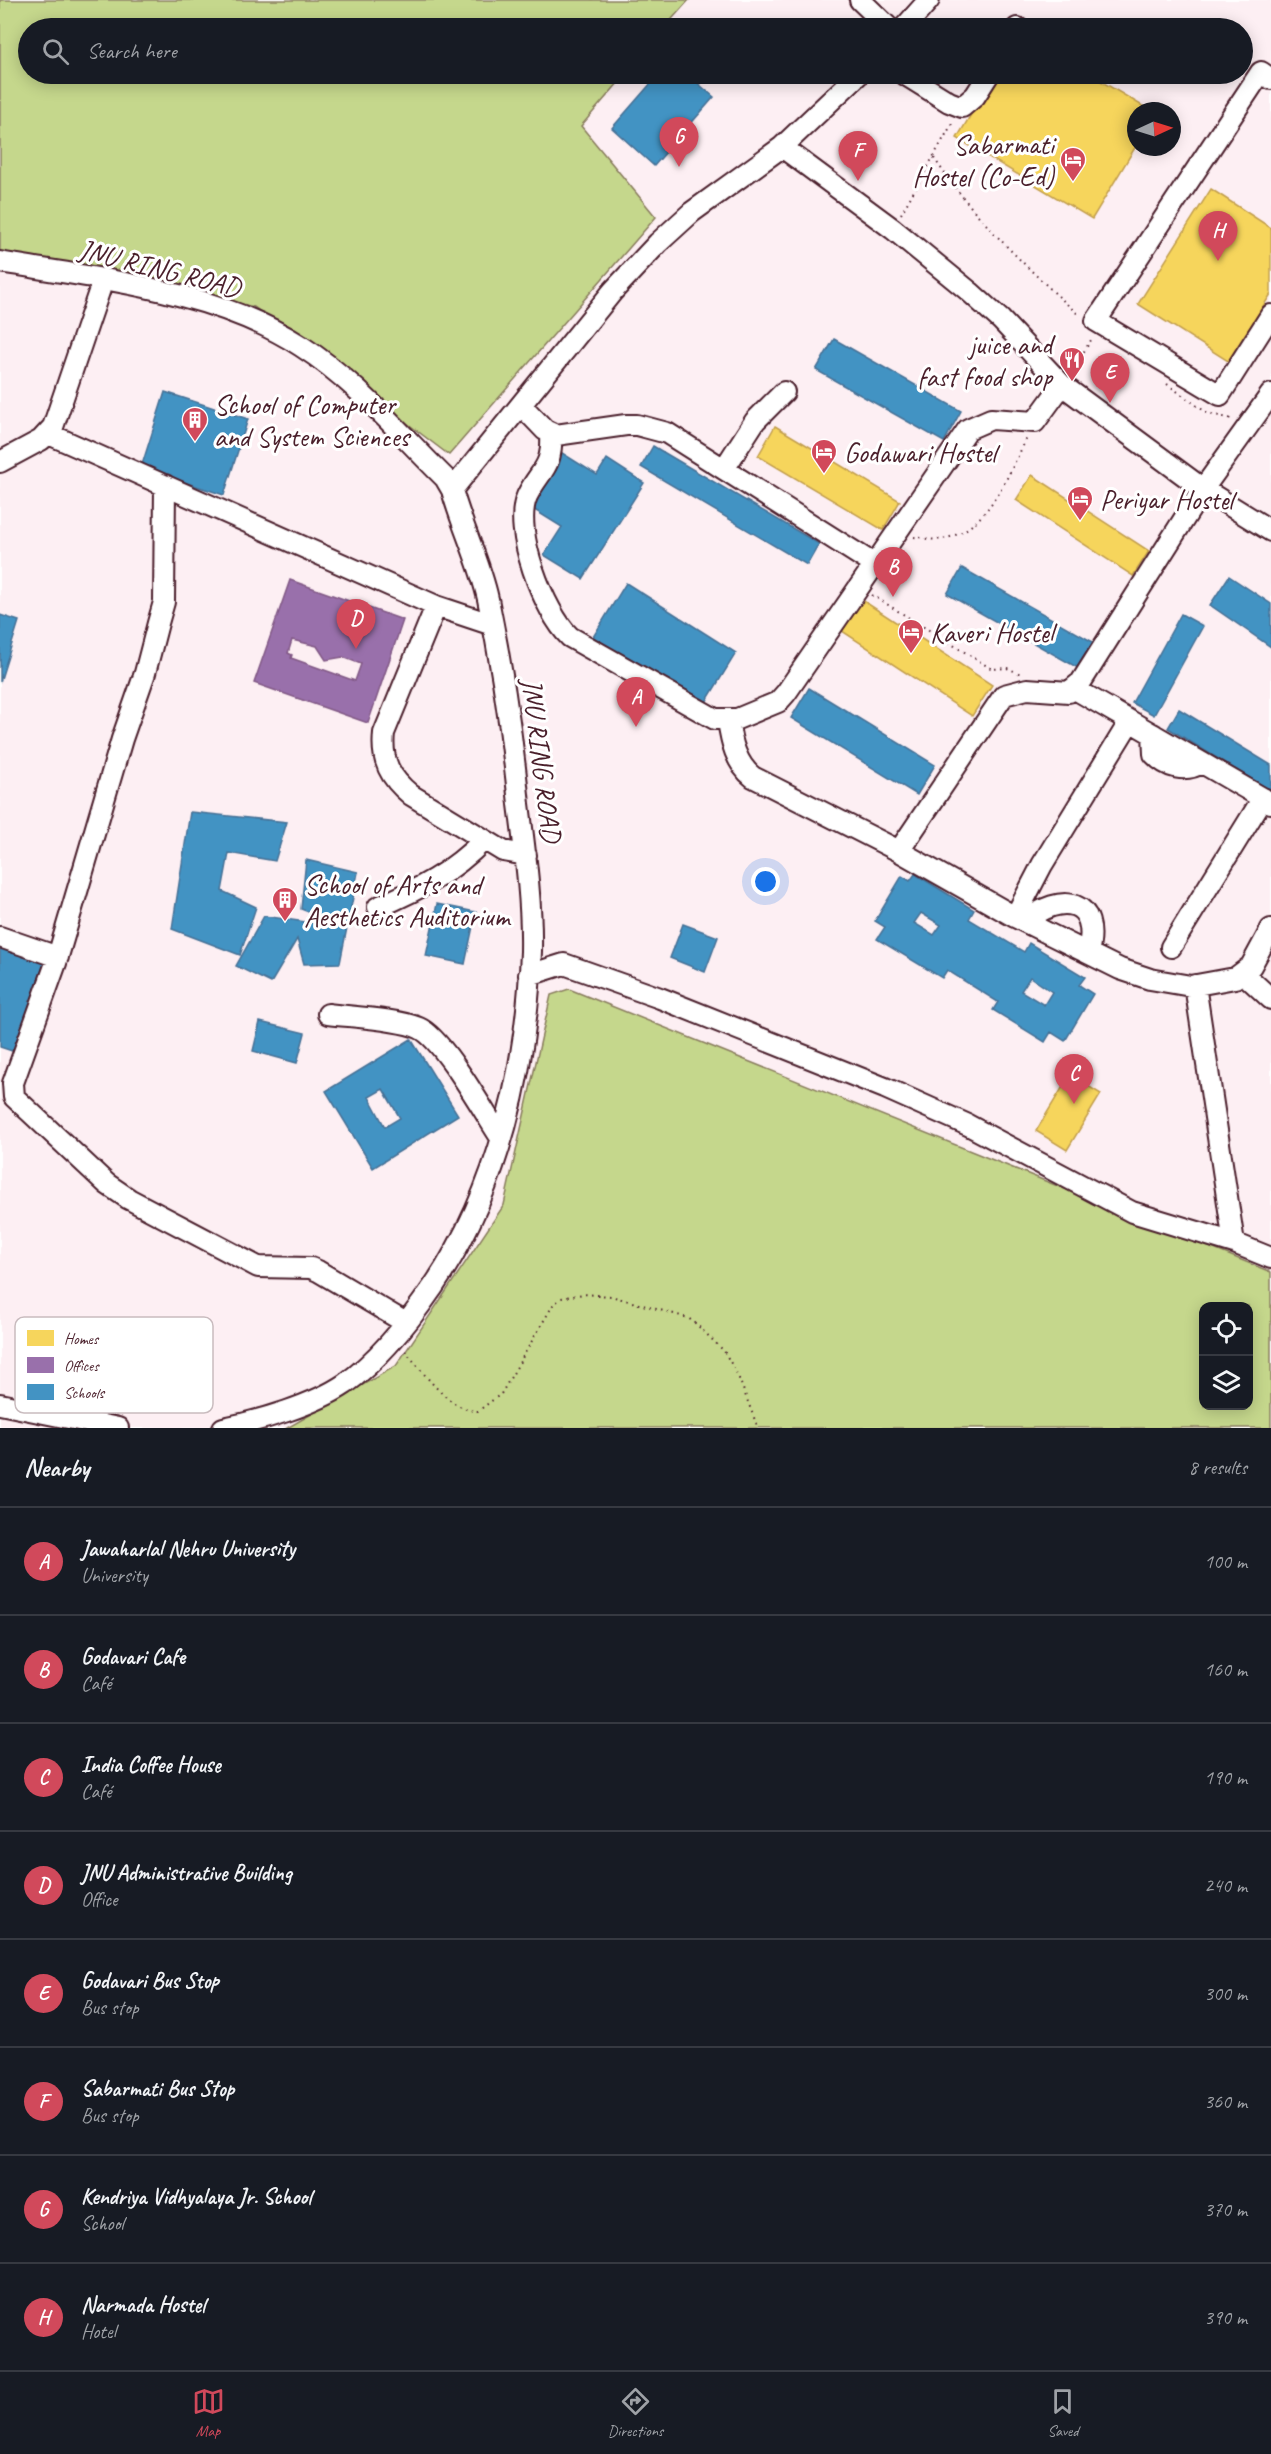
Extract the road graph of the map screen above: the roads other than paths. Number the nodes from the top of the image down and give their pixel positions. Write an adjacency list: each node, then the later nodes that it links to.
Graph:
1 (860, 0): 3 (lane)
2 (929, 0): 4 (lane)
3 (879, 18)
4 (913, 18)
5 (1271, 79): 12 (lane)
6 (848, 84): 9 (lane)
7 (920, 84): 8 (lane)
8 (983, 84)
9 (782, 147): 13 (lane); 16 (lane)
10 (0, 262): 11 (lane, JNU RING ROAD)
11 (103, 280): 17 (lane); 23 (lane, JNU RING ROAD)
12 (1271, 315)
13 (1062, 385): 22 (lane); 25 (lane)
14 (784, 392): 20 (lane)
15 (1271, 394): 22 (lane)
16 (522, 406): 18 (lane); 23 (lane)
17 (49, 434): 19 (lane); 21 (lane)
18 (551, 434): 20 (lane); 29 (lane)
19 (0, 462)
20 (724, 469): 25 (lane)
21 (165, 485): 26 (lane); 42 (lane)
22 (1203, 489): 24 (lane); 28 (lane)
23 (452, 490): 27 (lane, JNU RING ROAD)
24 (1271, 531)
25 (875, 565): 29 (lane)
26 (436, 606): 27 (lane); 32 (lane)
27 (494, 625): 34 (lane, JNU RING ROAD)
28 (1075, 689): 30 (lane); 33 (lane)
29 (728, 720): 33 (lane)
30 (1130, 721): 31 (lane); 36 (lane)
31 (1267, 801): 39 (lane)
32 (484, 840): 34 (lane); 35 (lane)
33 (899, 851): 36 (lane)
34 (526, 855): 40 (lane, JNU RING ROAD)
35 (378, 907)
36 (1020, 919): 41 (lane); 41 (lane)
37 (1271, 929): 44 (lane)
38 (0, 938): 42 (lane)
39 (1171, 947)
40 (531, 948): 43 (lane); 45 (lane, JNU RING ROAD)
41 (1088, 953): 46 (lane)
42 (58, 957): 49 (lane)
43 (564, 964): 45 (lane); 52 (lane)
44 (1244, 974): 46 (lane); 47 (lane)
45 (530, 975): 51 (lane, JNU RING ROAD)
46 (1196, 985): 52 (lane)
47 (1271, 999)
48 (328, 1014): 51 (lane)
49 (9, 1064): 50 (lane)
50 (8, 1099): 54 (lane)
51 (501, 1138): 54 (lane, JNU RING ROAD)
52 (1234, 1243): 53 (lane)
53 (1271, 1258)
54 (399, 1331): 59 (lane, JNU RING ROAD)
55 (0, 1404): 56 (lane)
56 (15, 1407)
57 (44, 1413): 58 (lane)
58 (118, 1428)
59 (223, 1428)

